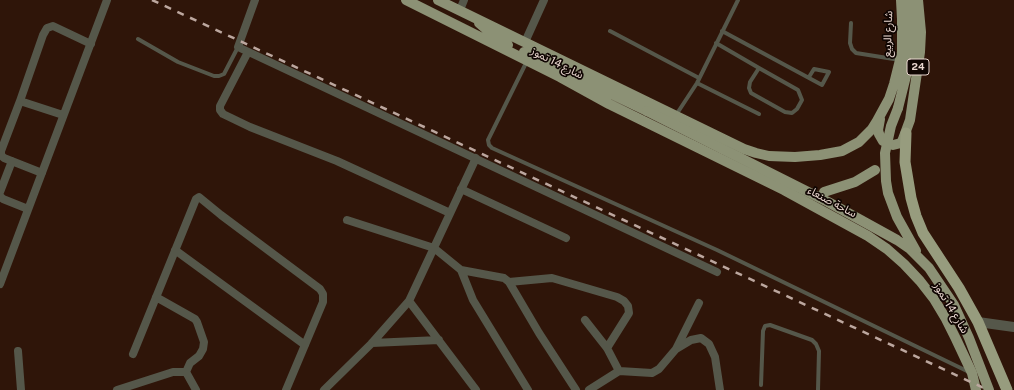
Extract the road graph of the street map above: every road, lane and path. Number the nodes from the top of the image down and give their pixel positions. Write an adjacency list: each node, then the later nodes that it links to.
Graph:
1 (107, 0): 18 (street)
2 (255, 0): 20 (street)
3 (406, 0): 23 (main road, شارع 14 تموز)
4 (438, 0): 11 (main road, شارع 14 تموز)
5 (464, 0): 11 (street)
6 (544, 0): 17 (street)
7 (738, 0): 15 (lane)
8 (900, 0): 22 (main road, شارع الربيع / 24)
9 (909, 0): 54 (main road, bridge)
10 (918, 0): 35 (main road, 24)
11 (460, 10): 12 (main road, شارع 14 تموز)
12 (474, 18): 17 (main road, شارع 14 تموز); 54 (main road, bridge)
13 (851, 23): 22 (lane)
14 (610, 31): 26 (lane)
15 (722, 31): 19 (lane); 25 (lane)
16 (138, 40): 20 (lane)
17 (525, 42): 32 (main road, شارع 14 تموز)
18 (91, 44): 28 (street); 31 (street)
19 (716, 44): 24 (lane); 26 (lane)
20 (238, 47): 21 (street)
21 (248, 52): 37 (street); 48 (street)
22 (900, 60): 29 (main road, شارع الربيع / 24)
23 (527, 61): 36 (main road, شارع 14 تموز); 74 (lane)
24 (759, 68): 24 (lane)
25 (809, 77): 25 (lane)
26 (699, 78): 27 (lane)
27 (696, 83): 30 (lane); 32 (lane)
28 (20, 101): 31 (street); 38 (street)
29 (882, 113): 33 (main road, شارع 14 تموز); 34 (main road)
30 (759, 114)
31 (63, 115): 40 (street)
32 (676, 115): 33 (main road, شارع 14 تموز)
33 (706, 131): 36 (main road)
34 (883, 141)
35 (898, 144): 63 (highway)
36 (698, 147): 42 (main road, ساحة صنعاء)
37 (476, 158): 41 (street); 56 (street)
38 (12, 161): 40 (street); 43 (street)
39 (876, 170): 44 (main road, ساحة صنعاء)
40 (42, 173): 47 (street)
41 (461, 189): 48 (street); 51 (street)
42 (784, 190): 45 (main road, ساحة صنعاء); 50 (main road, ساحة صنعاء)
43 (0, 192)
44 (824, 192)
45 (801, 194)
46 (0, 196): 47 (street)
47 (28, 209): 58 (street)
48 (450, 213): 52 (street)
49 (347, 220): 52 (street)
50 (868, 236): 74 (main road, شارع 14 تموز)
51 (566, 238)
52 (434, 248): 55 (street); 60 (street)
53 (175, 250): 59 (street); 67 (street); 67 (street)
54 (922, 260): 74 (main road, bridge)
55 (460, 270): 57 (street); 82 (street)
56 (718, 272)
57 (510, 282): 68 (street); 83 (street)
58 (0, 284)
59 (156, 297): 71 (street); 73 (street)
60 (409, 301): 65 (street); 66 (street)
61 (699, 303): 69 (street)
62 (585, 320): 68 (street)
63 (978, 322): 64 (street); 90 (highway)
64 (1014, 327)
65 (439, 340): 66 (street); 81 (street)
66 (372, 343): 80 (street)
67 (304, 345): 79 (street)
68 (607, 348): 72 (street)
69 (676, 349): 72 (street); 85 (street)
70 (18, 351): 76 (street)
71 (133, 354)
72 (619, 371): 84 (street)
73 (186, 372): 77 (street); 78 (street)
74 (977, 373): 87 (main road, شارع 14 تموز); 88 (main road, bridge); 89 (highway, bridge)
75 (760, 385): 86 (lane)
76 (21, 390)
77 (117, 390)
78 (196, 390)
79 (286, 390)
80 (324, 390)
81 (476, 390)
82 (528, 390)
83 (576, 390)
84 (589, 390)
85 (720, 390)
86 (818, 390)
87 (976, 390)
88 (989, 390)
89 (993, 390)
90 (1007, 390)

